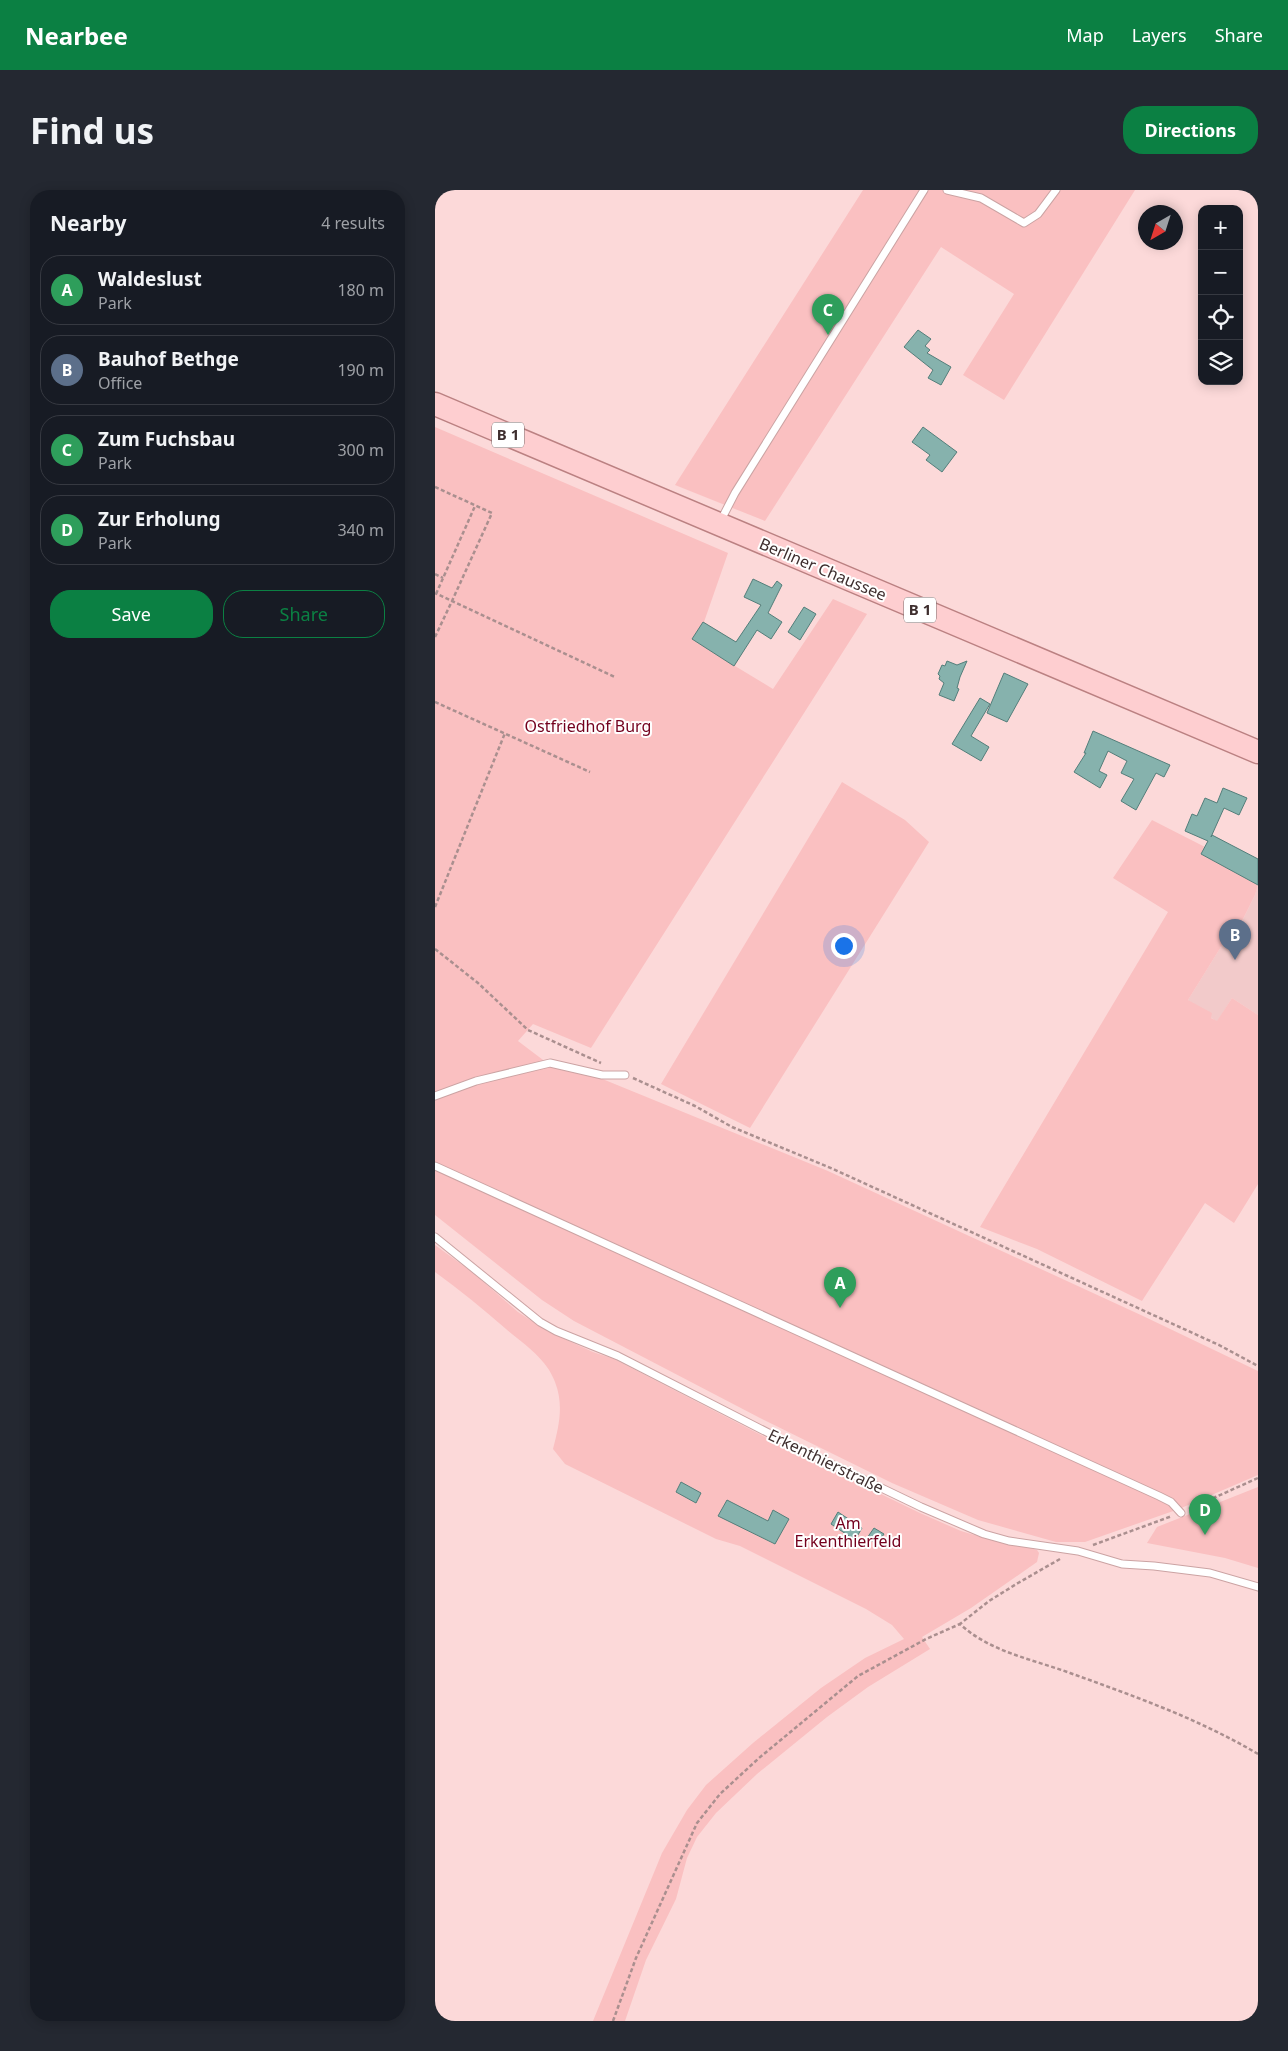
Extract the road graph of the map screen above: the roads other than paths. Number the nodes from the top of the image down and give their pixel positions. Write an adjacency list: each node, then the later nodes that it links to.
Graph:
1 (924, 190): 5 (lane)
2 (947, 190): 3 (lane)
3 (1056, 190)
4 (435, 404): 5 (main road, Berliner Chaussee / B 1)
5 (719, 524): 6 (main road, Berliner Chaussee / B 1)
6 (1258, 752)
7 (625, 1075): 8 (lane)
8 (435, 1096)
9 (435, 1166): 11 (lane)
10 (435, 1237): 12 (lane, Erkenthierstraße)
11 (1181, 1512)
12 (1258, 1587)

